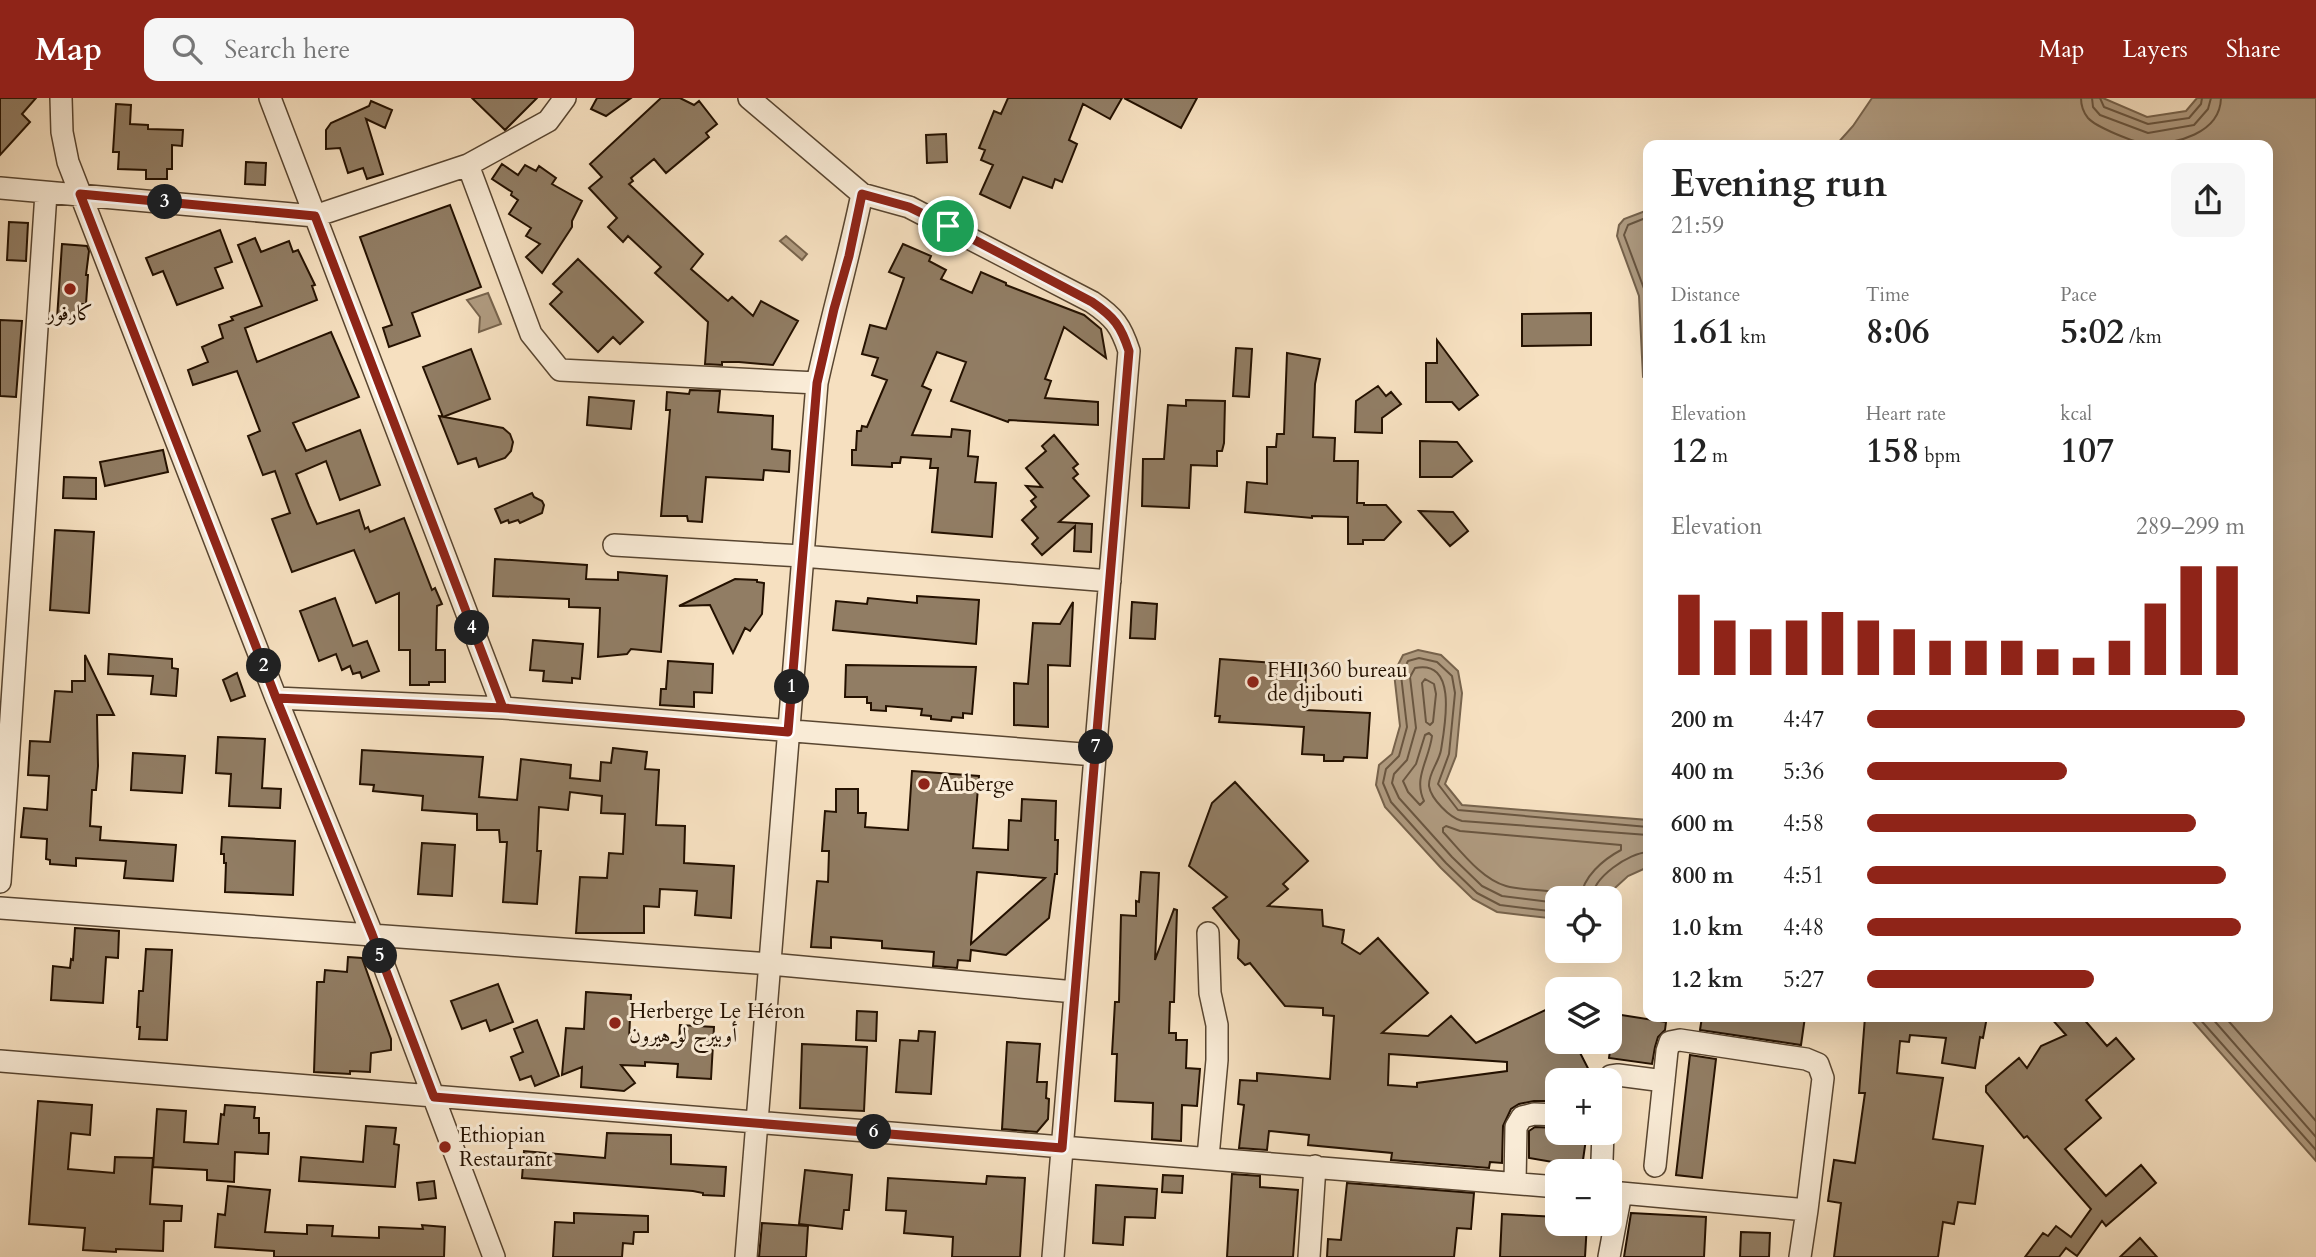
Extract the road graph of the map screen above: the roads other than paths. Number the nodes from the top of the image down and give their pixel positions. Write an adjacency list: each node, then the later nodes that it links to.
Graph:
1 (61, 98): 8 (street)
2 (270, 98): 10 (street)
3 (565, 98): 5 (street)
4 (749, 98): 9 (street)
5 (468, 165): 10 (street); 11 (street)
6 (0, 188): 7 (street)
7 (46, 193): 8 (street); 19 (street)
8 (80, 194): 10 (street); 15 (street)
9 (862, 194): 11 (street); 14 (street)
10 (315, 216): 16 (street)
11 (817, 383): 13 (street)
12 (614, 545): 13 (street)
13 (802, 556): 14 (street); 17 (street)
14 (1110, 581): 18 (street)
15 (276, 698): 16 (street); 22 (street)
16 (503, 708): 17 (street)
17 (788, 732): 18 (street); 23 (street)
18 (1095, 755): 24 (street)
19 (0, 881)
20 (0, 908): 22 (street)
21 (1208, 933): 32 (street)
22 (372, 934): 23 (street); 28 (street)
23 (769, 964): 24 (street); 30 (street)
24 (1075, 992): 31 (street)
25 (0, 1061): 28 (street)
26 (1622, 1076): 27 (street)
27 (1664, 1081): 34 (street); 38 (street)
28 (434, 1097): 30 (street); 40 (street)
29 (1545, 1114): 35 (street)
30 (757, 1122): 31 (street); 41 (street)
31 (1062, 1148): 32 (street); 42 (street)
32 (1208, 1157): 33 (street)
33 (1315, 1166): 35 (street); 43 (street)
34 (1654, 1166)
35 (1515, 1183): 36 (street)
36 (1545, 1186)
37 (1622, 1194): 38 (street)
38 (1808, 1210): 45 (street)
39 (1611, 1236): 44 (street)
40 (494, 1257)
41 (746, 1257)
42 (1053, 1257)
43 (1309, 1257)
44 (1609, 1257)
45 (1800, 1257)

